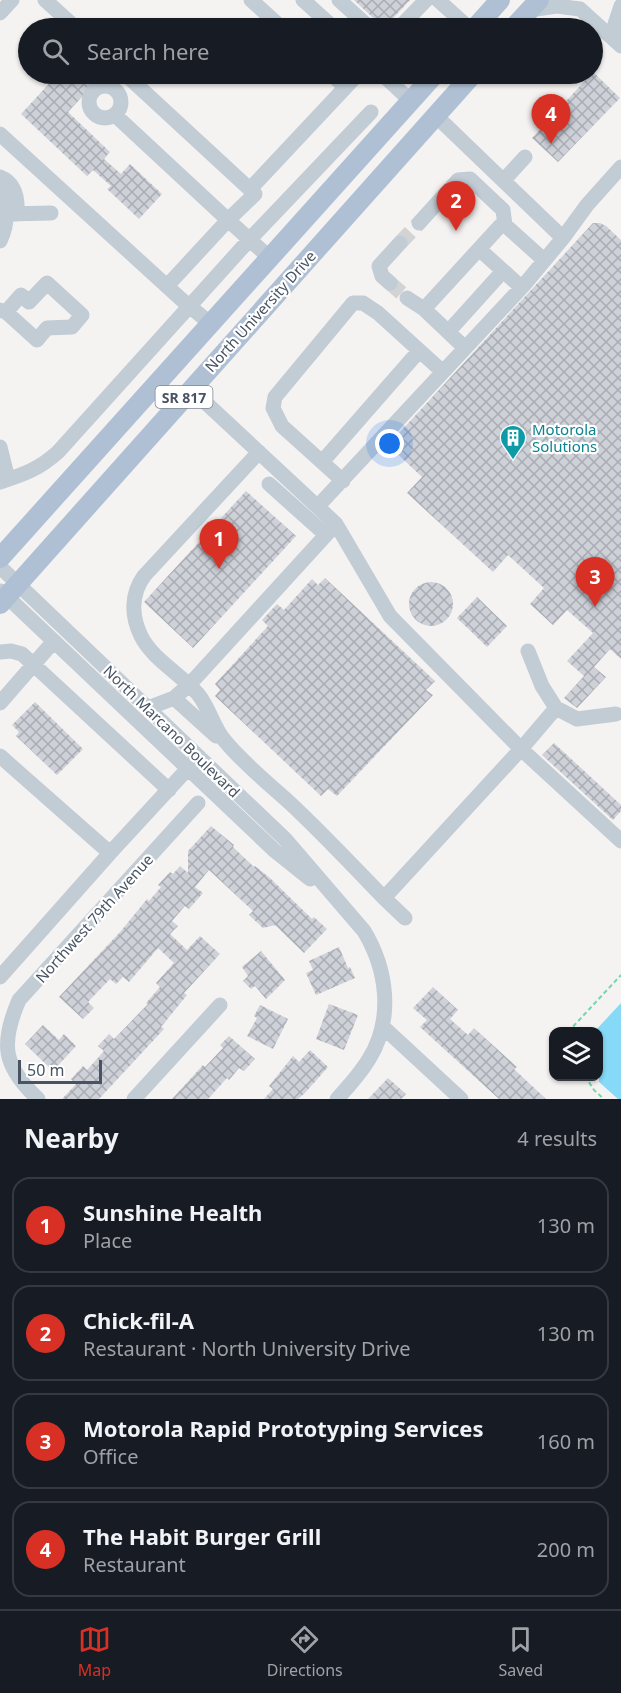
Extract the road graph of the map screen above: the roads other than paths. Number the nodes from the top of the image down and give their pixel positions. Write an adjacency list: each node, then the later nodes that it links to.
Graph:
1 (12, 0): 11 (street)
2 (45, 0): 12 (street)
3 (251, 0): 13 (street)
4 (303, 0): 14 (street)
5 (339, 0): 15 (street)
6 (426, 0): 16 (street)
7 (438, 0): 17 (street)
8 (500, 0): 18 (main road)
9 (534, 5): 19 (main road); 20 (street)
10 (620, 7): 22 (street)
11 (0, 13)
12 (65, 18)
13 (271, 18)
14 (323, 18)
15 (359, 18)
16 (409, 18)
17 (458, 18)
18 (484, 18)
19 (522, 18)
20 (594, 18)
21 (603, 24): 22 (street)
22 (618, 34)
23 (136, 84): 41 (street)
24 (342, 84): 30 (street)
25 (348, 84): 30 (street)
26 (393, 84): 31 (street)
27 (427, 84): 31 (main road, North University Drive / SR 817)
28 (434, 84): 34 (main road)
29 (464, 84): 34 (main road, North University Drive / SR 817)
30 (345, 87): 41 (street)
31 (411, 101): 36 (main road); 52 (main road, North University Drive / SR 817)
32 (371, 112): 48 (street)
33 (115, 115): 44 (street)
34 (435, 116): 36 (main road, North University Drive / SR 817); 40 (street)
35 (0, 134): 56 (street)
36 (414, 138): 67 (main road, North University Drive / SR 817)
37 (525, 157): 40 (street)
38 (621, 167): 47 (street)
39 (0, 179): 43 (street)
40 (504, 180): 47 (street)
41 (250, 189): 44 (street)
42 (51, 213): 43 (street)
43 (12, 214): 49 (street)
44 (228, 220): 48 (street); 56 (street)
45 (419, 223): 46 (street)
46 (505, 225): 51 (street); 53 (street)
47 (563, 238): 53 (street)
48 (250, 239): 52 (street); 59 (street)
49 (0, 241)
50 (400, 243): 55 (street)
51 (479, 249): 54 (street); 60 (street)
52 (270, 258): 62 (main road, North University Drive / SR 817)
53 (544, 260): 57 (street)
54 (503, 271): 57 (street); 63 (street)
55 (390, 283)
56 (167, 286): 59 (street)
57 (521, 287): 64 (street)
58 (407, 298): 60 (street)
59 (190, 306): 62 (street); 71 (street)
60 (424, 309): 63 (street)
61 (3, 311): 61 (street)
62 (211, 324): 67 (main road); 76 (main road, North University Drive / SR 817)
63 (448, 332): 64 (street)
64 (465, 348): 66 (street)
65 (419, 351): 66 (street); 70 (street); 70 (street)
66 (443, 372): 72 (street)
67 (191, 389): 69 (street); 78 (main road, North University Drive / SR 817)
68 (0, 447): 71 (street)
69 (259, 452): 74 (street); 83 (street)
70 (322, 462): 72 (street)
71 (4, 481)
72 (343, 481): 74 (street)
73 (269, 484): 75 (street)
74 (312, 502): 75 (street); 75 (street)
75 (325, 528): 83 (street); 90 (street)
76 (0, 558)
77 (0, 567): 78 (street, North Marcano Boulevard)
78 (6, 594): 79 (street, North Marcano Boulevard); 86 (street, North Marcano Boulevard)
79 (54, 641): 82 (street); 93 (street, North Marcano Boulevard)
80 (528, 651): 87 (street)
81 (0, 652): 82 (street)
82 (32, 664): 85 (street); 94 (street)
83 (189, 685): 84 (street); 89 (street)
84 (174, 698): 86 (street); 89 (street)
85 (0, 703)
86 (148, 708): 91 (street, North Marcano Boulevard)
87 (556, 708): 88 (street); 90 (street)
88 (616, 714)
89 (225, 742): 98 (street)
90 (521, 749): 96 (street); 98 (street)
91 (195, 754): 93 (street); 99 (street, North Marcano Boulevard)
92 (0, 756): 97 (street)
93 (188, 769): 94 (street); 99 (street, North Marcano Boulevard)
94 (169, 790): 97 (street)
95 (198, 803): 104 (street, Northwest 79th Avenue)
96 (621, 841)
97 (110, 853): 101 (street)
98 (384, 898): 100 (street)
99 (338, 902): 103 (street, North Marcano Boulevard)
100 (405, 918)
101 (0, 977)
102 (220, 1005): 105 (street)
103 (382, 1026): 106 (street, North Marcano Boulevard); 107 (street)
104 (38, 1099)
105 (134, 1099)
106 (337, 1099)
107 (461, 1099)

